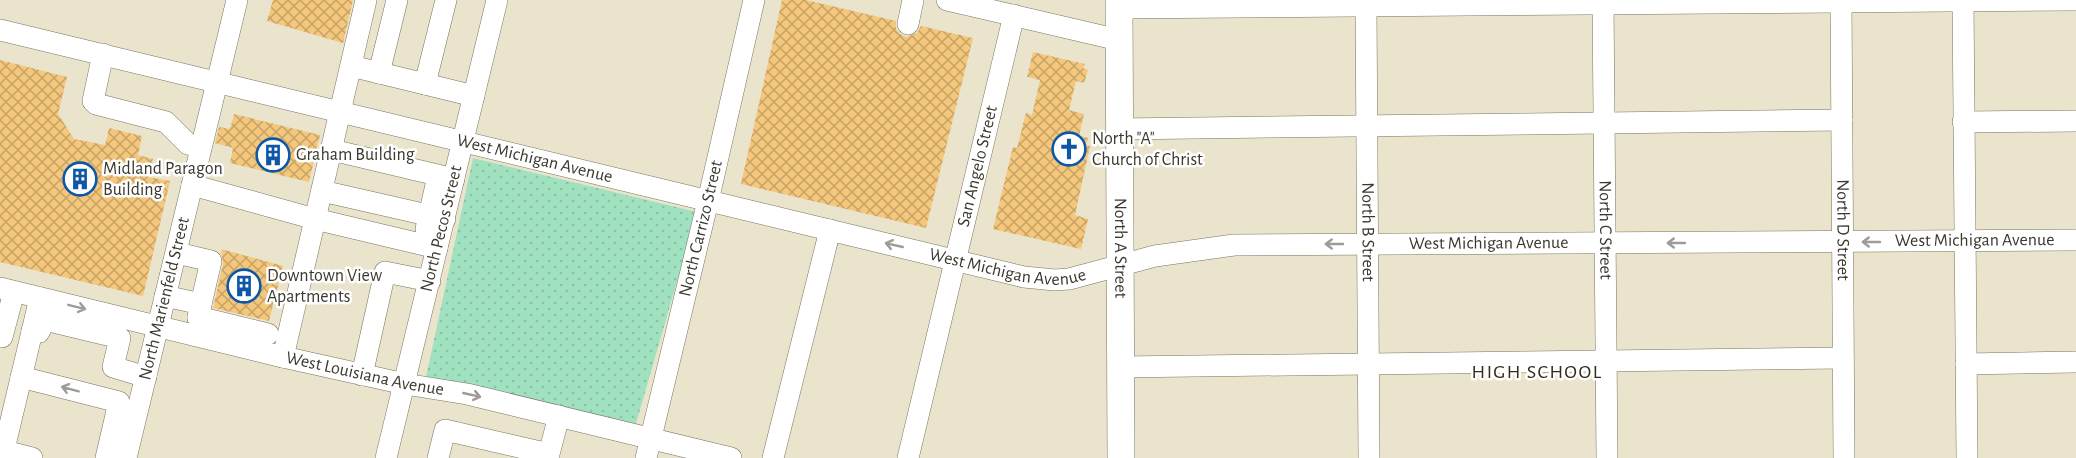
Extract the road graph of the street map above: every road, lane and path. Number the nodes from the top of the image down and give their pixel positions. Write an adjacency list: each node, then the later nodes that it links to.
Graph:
1 (237, 0): 23 (street, North Marienfeld Street)
2 (366, 0): 21 (street)
3 (397, 0): 22 (street)
4 (446, 0): 24 (street)
5 (497, 0): 25 (street, North Pecos Street)
6 (754, 0): 39 (street, North Carrizo Street)
7 (914, 0): 17 (street)
8 (947, 0): 16 (street)
9 (2076, 0): 11 (street)
10 (1841, 1): 11 (street); 12 (street); 27 (street, North D Street)
11 (1963, 1): 29 (street)
12 (1603, 2): 13 (street); 30 (street, North C Street)
13 (1417, 3): 15 (street)
14 (1119, 4): 15 (street); 19 (main road, North A Street)
15 (1366, 6): 31 (street, North B Street)
16 (1014, 15): 19 (street); 50 (street, San Angelo Street)
17 (908, 24)
18 (0, 30): 20 (street, West Michigan Avenue)
19 (1119, 40): 32 (main road, North A Street)
20 (103, 54): 23 (street, West Michigan Avenue); 34 (street)
21 (351, 66): 22 (street); 26 (street)
22 (380, 73): 24 (street)
23 (217, 82): 26 (street, West Michigan Avenue); 34 (street, North Marienfeld Street)
24 (425, 84): 25 (street)
25 (474, 96): 33 (street, North Pecos Street)
26 (341, 112): 33 (street, West Michigan Avenue); 35 (street)
27 (1842, 120): 30 (street); 45 (street, North D Street)
28 (2076, 121): 29 (street)
29 (1963, 122): 44 (street)
30 (1604, 123): 31 (street); 46 (street, North C Street)
31 (1366, 126): 32 (street); 47 (street, North B Street)
32 (1119, 129): 51 (main road, North A Street)
33 (463, 141): 36 (street, North Pecos Street); 39 (street, West Michigan Avenue)
34 (201, 147): 37 (street, North Marienfeld Street)
35 (332, 150): 36 (street); 38 (street)
36 (446, 177): 40 (street, North Pecos Street)
37 (192, 185): 41 (street); 49 (street, North Marienfeld Street)
38 (322, 191): 40 (street); 41 (street)
39 (708, 201): 42 (street, West Michigan Avenue); 72 (street, North Carrizo Street)
40 (437, 218): 48 (street, North Pecos Street)
41 (315, 219): 48 (street); 60 (street)
42 (831, 230): 50 (street, West Michigan Avenue, one-way to 42); 81 (street)
43 (2076, 240): 44 (street, West Michigan Avenue)
44 (1964, 241): 45 (street, West Michigan Avenue, one-way to 45); 65 (street)
45 (1842, 242): 46 (street, West Michigan Avenue, one-way to 46); 61 (street, North D Street)
46 (1605, 243): 47 (street, West Michigan Avenue); 62 (street, North C Street)
47 (1367, 244): 51 (street, West Michigan Avenue, one-way to 51); 64 (street, North B Street)
48 (429, 246): 52 (street, North Pecos Street)
49 (177, 253): 54 (street, North Marienfeld Street); 56 (street)
50 (956, 260): 51 (street, West Michigan Avenue); 82 (street, San Angelo Street)
51 (1120, 265): 66 (main road, North A Street)
52 (430, 282): 67 (street); 70 (street, North Pecos Street)
53 (7, 290): 55 (street, West Louisiana Avenue); 59 (street)
54 (165, 296): 56 (street); 57 (street, North Marienfeld Street)
55 (40, 298): 57 (street, West Louisiana Avenue, one-way to 57); 58 (street)
56 (198, 319): 57 (street, West Louisiana Avenue); 60 (street, West Louisiana Avenue)
57 (158, 327): 69 (street, North Marienfeld Street)
58 (32, 331): 68 (street); 69 (street)
59 (1, 339)
60 (276, 344): 67 (street, West Louisiana Avenue)
61 (1843, 358): 62 (street); 86 (street, North D Street)
62 (1606, 361): 64 (street); 85 (street, North C Street)
63 (2076, 362): 65 (street)
64 (1368, 364): 66 (street); 84 (street, North B Street)
65 (1966, 364): 87 (street)
66 (1120, 368): 83 (main road, North A Street)
67 (362, 375): 70 (street, West Louisiana Avenue)
68 (21, 376): 73 (street); 76 (street, one-way to 68)
69 (146, 376): 77 (street, North Marienfeld Street)
70 (405, 384): 71 (street, West Louisiana Avenue, one-way to 71); 78 (street, North Pecos Street)
71 (558, 416): 72 (street, West Louisiana Avenue); 74 (street)
72 (648, 448): 80 (street, West Louisiana Avenue)
73 (3, 454): 75 (street)
74 (549, 456): 79 (street)
75 (32, 458)
76 (106, 458)
77 (126, 458)
78 (386, 458)
79 (438, 458)
80 (730, 458)
81 (773, 458)
82 (908, 458)
83 (1120, 458)
84 (1369, 458)
85 (1607, 458)
86 (1844, 458)
87 (1967, 458)

